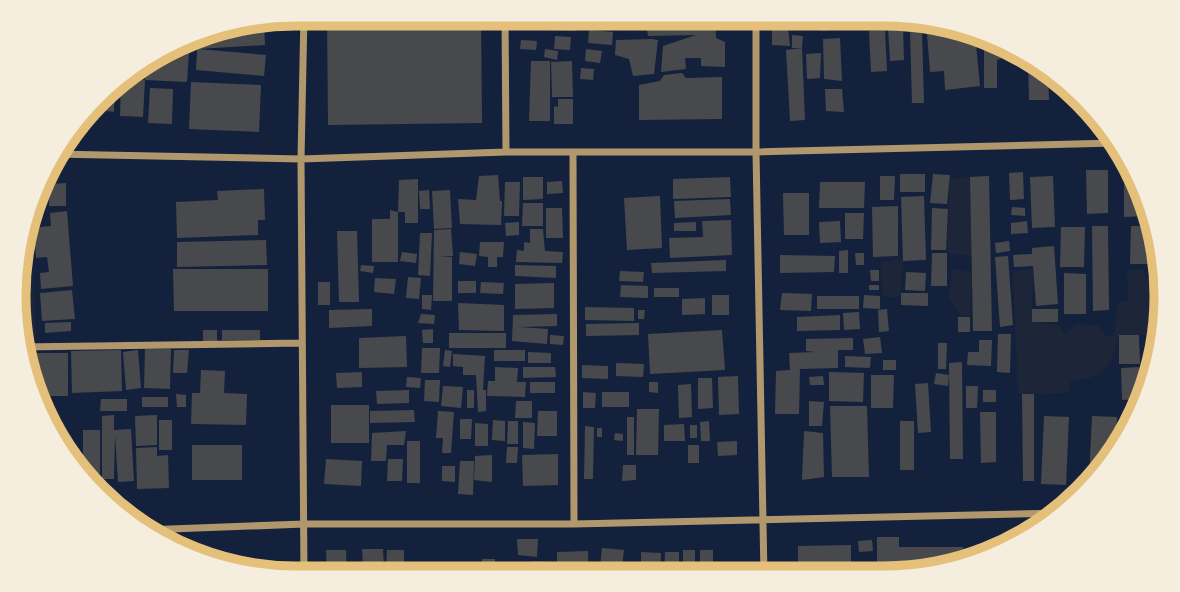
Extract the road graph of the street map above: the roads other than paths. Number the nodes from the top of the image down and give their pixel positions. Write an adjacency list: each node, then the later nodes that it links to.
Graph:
1 (304, 26): 9 (street)
2 (505, 26): 5 (street)
3 (756, 26): 7 (street)
4 (1106, 143): 7 (street)
5 (506, 152): 6 (street); 9 (street)
6 (573, 152): 7 (street); 15 (street)
7 (756, 152): 13 (street)
8 (66, 154): 9 (street)
9 (301, 159): 10 (street)
10 (301, 343): 11 (street); 14 (street)
11 (31, 347)
12 (1043, 513): 13 (street)
13 (762, 518): 15 (street); 18 (street)
14 (304, 524): 15 (street); 16 (street); 17 (street)
15 (574, 524)
16 (160, 529)
17 (304, 566)
18 (764, 566)

